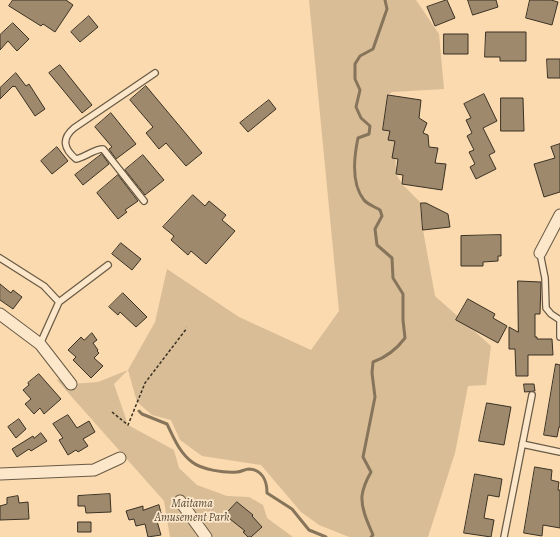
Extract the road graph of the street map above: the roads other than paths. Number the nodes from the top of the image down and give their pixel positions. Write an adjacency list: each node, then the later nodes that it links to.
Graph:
1 (155, 73): 2 (lane)
2 (144, 201)
3 (560, 214): 4 (street)
4 (540, 253): 9 (lane)
5 (0, 258): 7 (lane)
6 (108, 265): 7 (lane)
7 (59, 302): 11 (lane)
8 (0, 314): 11 (street)
9 (560, 320): 10 (lane)
10 (560, 337)
11 (40, 344): 12 (street)
12 (71, 384)
13 (532, 395): 14 (lane)
14 (522, 444): 15 (lane); 20 (lane)
15 (560, 452)
16 (120, 458): 17 (street)
17 (0, 474)
18 (180, 501): 19 (street)
19 (206, 537)
20 (504, 537)

